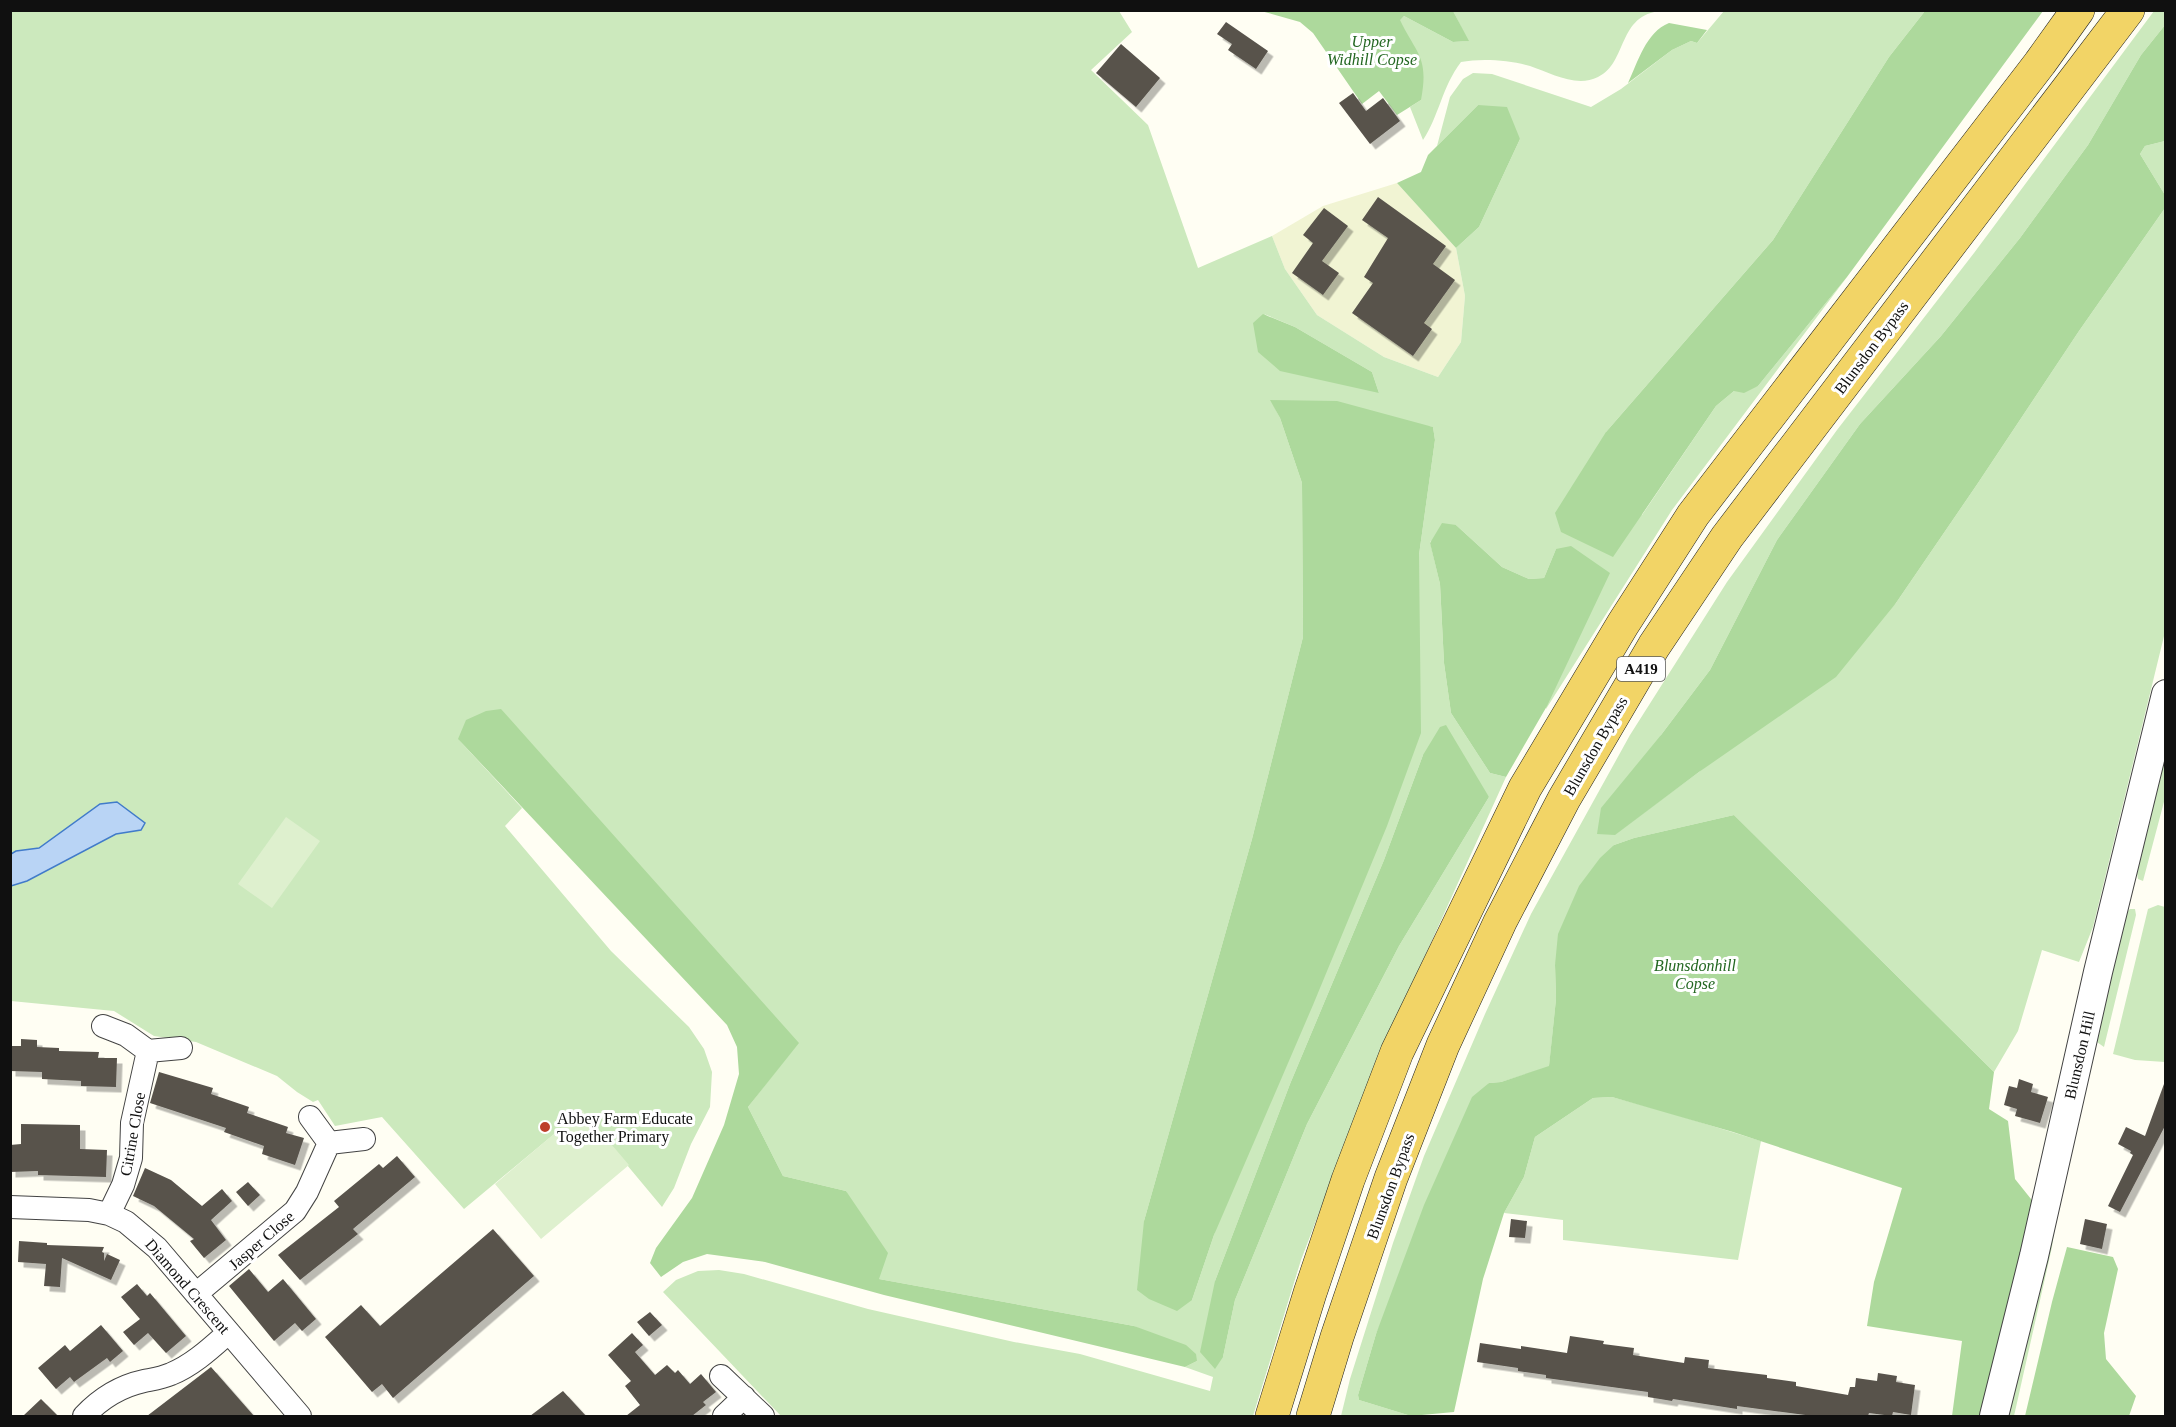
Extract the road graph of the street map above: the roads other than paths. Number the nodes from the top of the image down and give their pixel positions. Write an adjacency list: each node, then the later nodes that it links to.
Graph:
1 (2078, 10): 20 (highway, A419)
2 (2128, 10): 21 (highway, Blunsdon Bypass / A419)
3 (2166, 694): 22 (street, Blunsdon Hill)
4 (103, 1026): 6 (street)
5 (181, 1048): 6 (street)
6 (148, 1051): 11 (street, Citrine Close)
7 (310, 1117): 9 (street)
8 (364, 1139): 9 (street)
9 (329, 1143): 12 (street, Jasper Close)
10 (10, 1207): 11 (street, Diamond Crescent)
11 (109, 1214): 12 (street, Diamond Crescent)
12 (196, 1294): 13 (street, Diamond Crescent)
13 (228, 1332): 16 (street); 17 (street, Diamond Crescent)
14 (721, 1376): 15 (street)
15 (744, 1397): 18 (street); 19 (street)
16 (84, 1416)
17 (300, 1416)
18 (724, 1416)
19 (763, 1416)
20 (1272, 1416)
21 (1314, 1416)
22 (1994, 1416)

